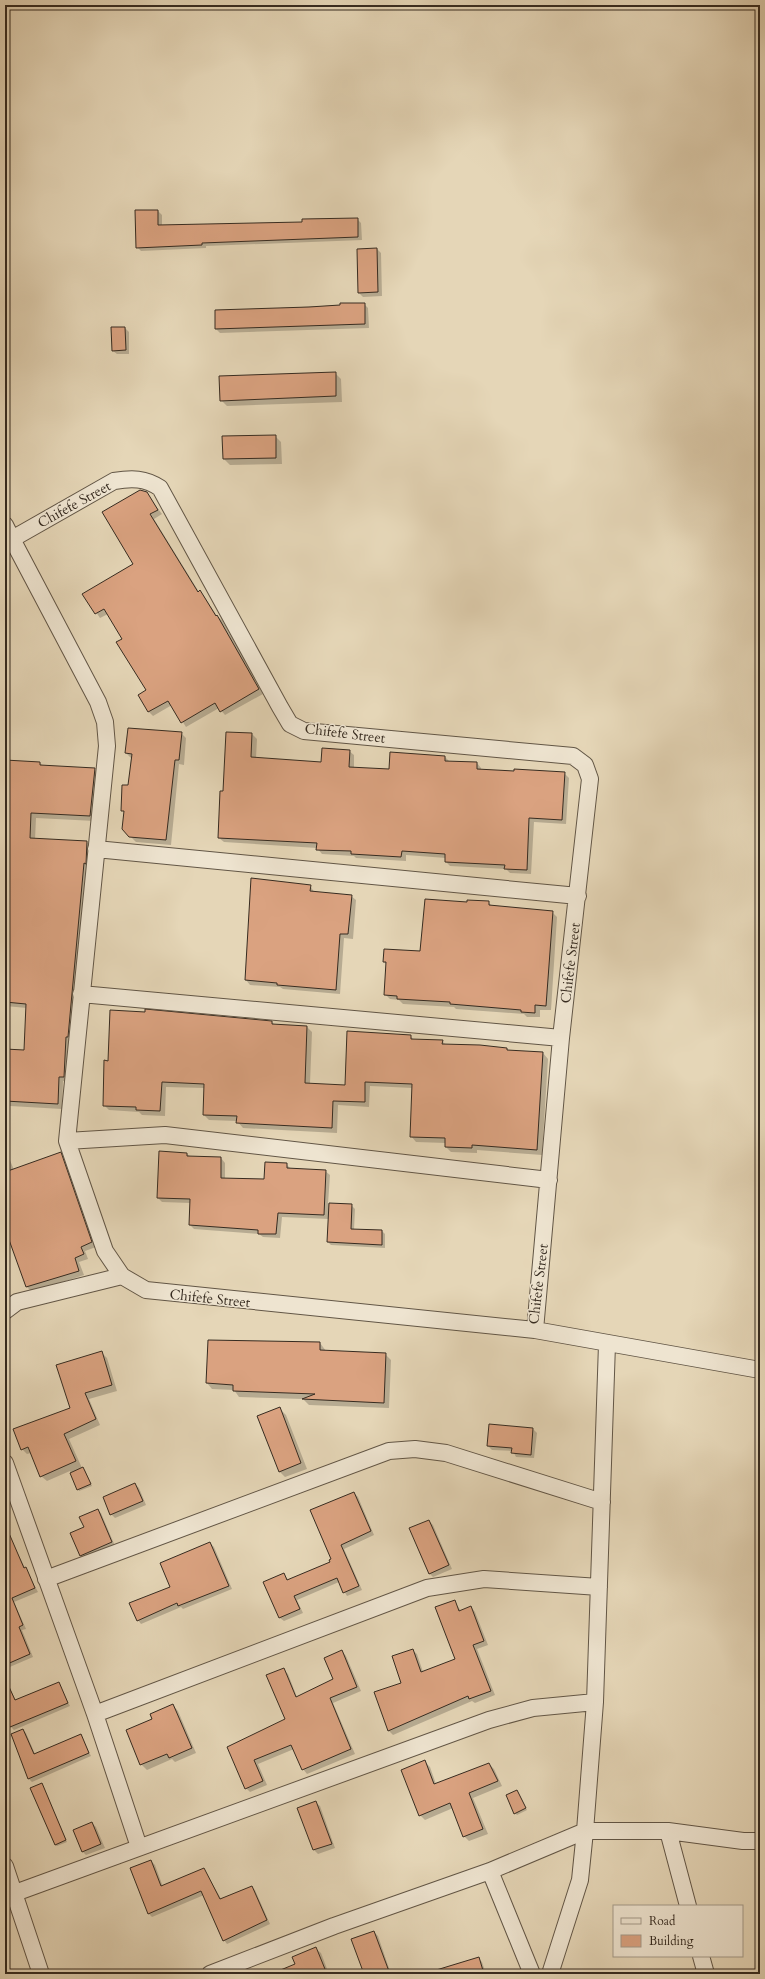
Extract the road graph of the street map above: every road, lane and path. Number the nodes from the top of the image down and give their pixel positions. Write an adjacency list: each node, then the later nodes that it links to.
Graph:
1 (8, 532): 2 (street); 3 (street, Chifefe Street)
2 (96, 849): 3 (street); 4 (street)
3 (578, 896): 5 (street, Chifefe Street)
4 (81, 994): 5 (street); 6 (street)
5 (561, 1038): 7 (street, Chifefe Street)
6 (67, 1140): 7 (street); 8 (street, Chifefe Street)
7 (549, 1180): 10 (street, Chifefe Street)
8 (122, 1276): 9 (street); 10 (street, Chifefe Street)
9 (5, 1311)
10 (535, 1330): 11 (street)
11 (607, 1344): 12 (street); 14 (street)
12 (760, 1370)
13 (5, 1463): 15 (street)
14 (602, 1502): 15 (street); 16 (street)
15 (46, 1579): 18 (street)
16 (599, 1587): 17 (street); 18 (street)
17 (595, 1702): 19 (street); 22 (street)
18 (95, 1714): 22 (street)
19 (585, 1831): 20 (street); 24 (street); 31 (street)
20 (668, 1831): 21 (street); 26 (street)
21 (760, 1841)
22 (140, 1847): 25 (street)
23 (5, 1866): 25 (street)
24 (490, 1871): 29 (street); 30 (street)
25 (15, 1893): 28 (street)
26 (688, 1905)
27 (701, 1957): 32 (street)
28 (41, 1974)
29 (210, 1974)
30 (532, 1974)
31 (550, 1974)
32 (706, 1974)

